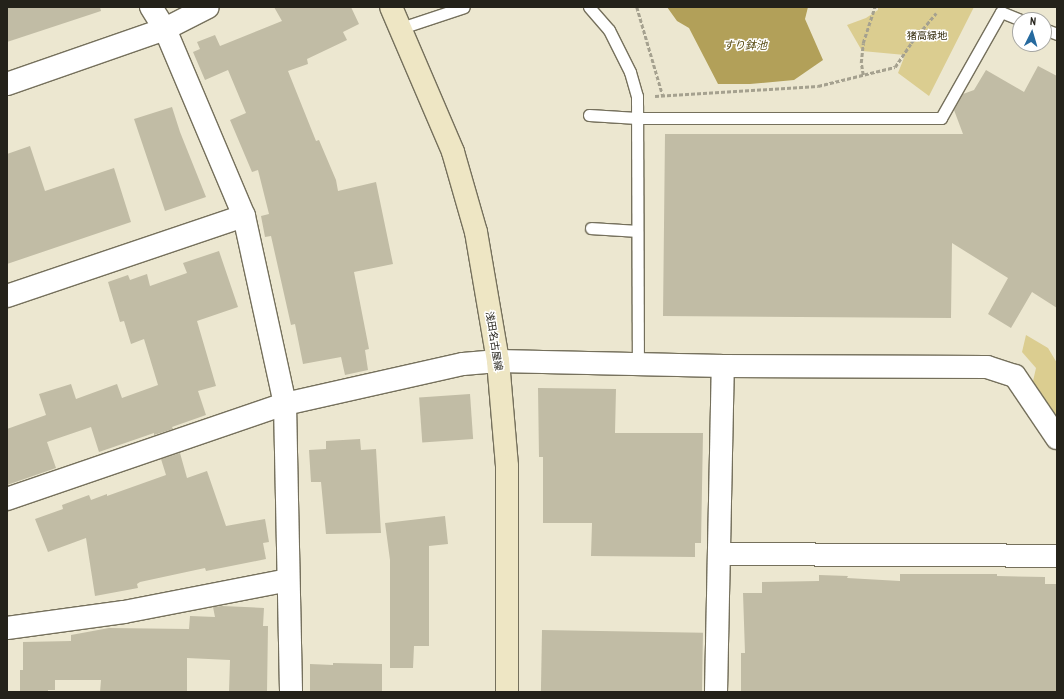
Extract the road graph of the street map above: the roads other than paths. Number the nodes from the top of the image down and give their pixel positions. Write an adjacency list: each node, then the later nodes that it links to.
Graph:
1 (151, 7): 8 (street)
2 (208, 7): 8 (street)
3 (390, 7): 7 (main road, 浅田名古屋線)
4 (464, 7): 7 (lane)
5 (589, 7): 11 (lane)
6 (1012, 16): 11 (lane)
7 (401, 28): 16 (main road, 浅田名古屋線)
8 (165, 29): 9 (street); 12 (street)
9 (7, 84)
10 (589, 115): 11 (lane)
11 (637, 118): 14 (lane)
12 (244, 216): 15 (street); 19 (street)
13 (591, 228): 14 (lane)
14 (637, 231): 17 (lane)
15 (7, 296)
16 (498, 361): 17 (street); 19 (street); 27 (main road, 浅田名古屋線)
17 (638, 364): 18 (street)
18 (723, 366): 20 (street); 22 (street)
19 (285, 404): 21 (street); 24 (street)
20 (1057, 438)
21 (7, 499)
22 (720, 554): 23 (street); 28 (street)
23 (1057, 556)
24 (288, 580): 25 (street); 26 (street)
25 (7, 628)
26 (291, 692)
27 (507, 692)
28 (716, 692)

